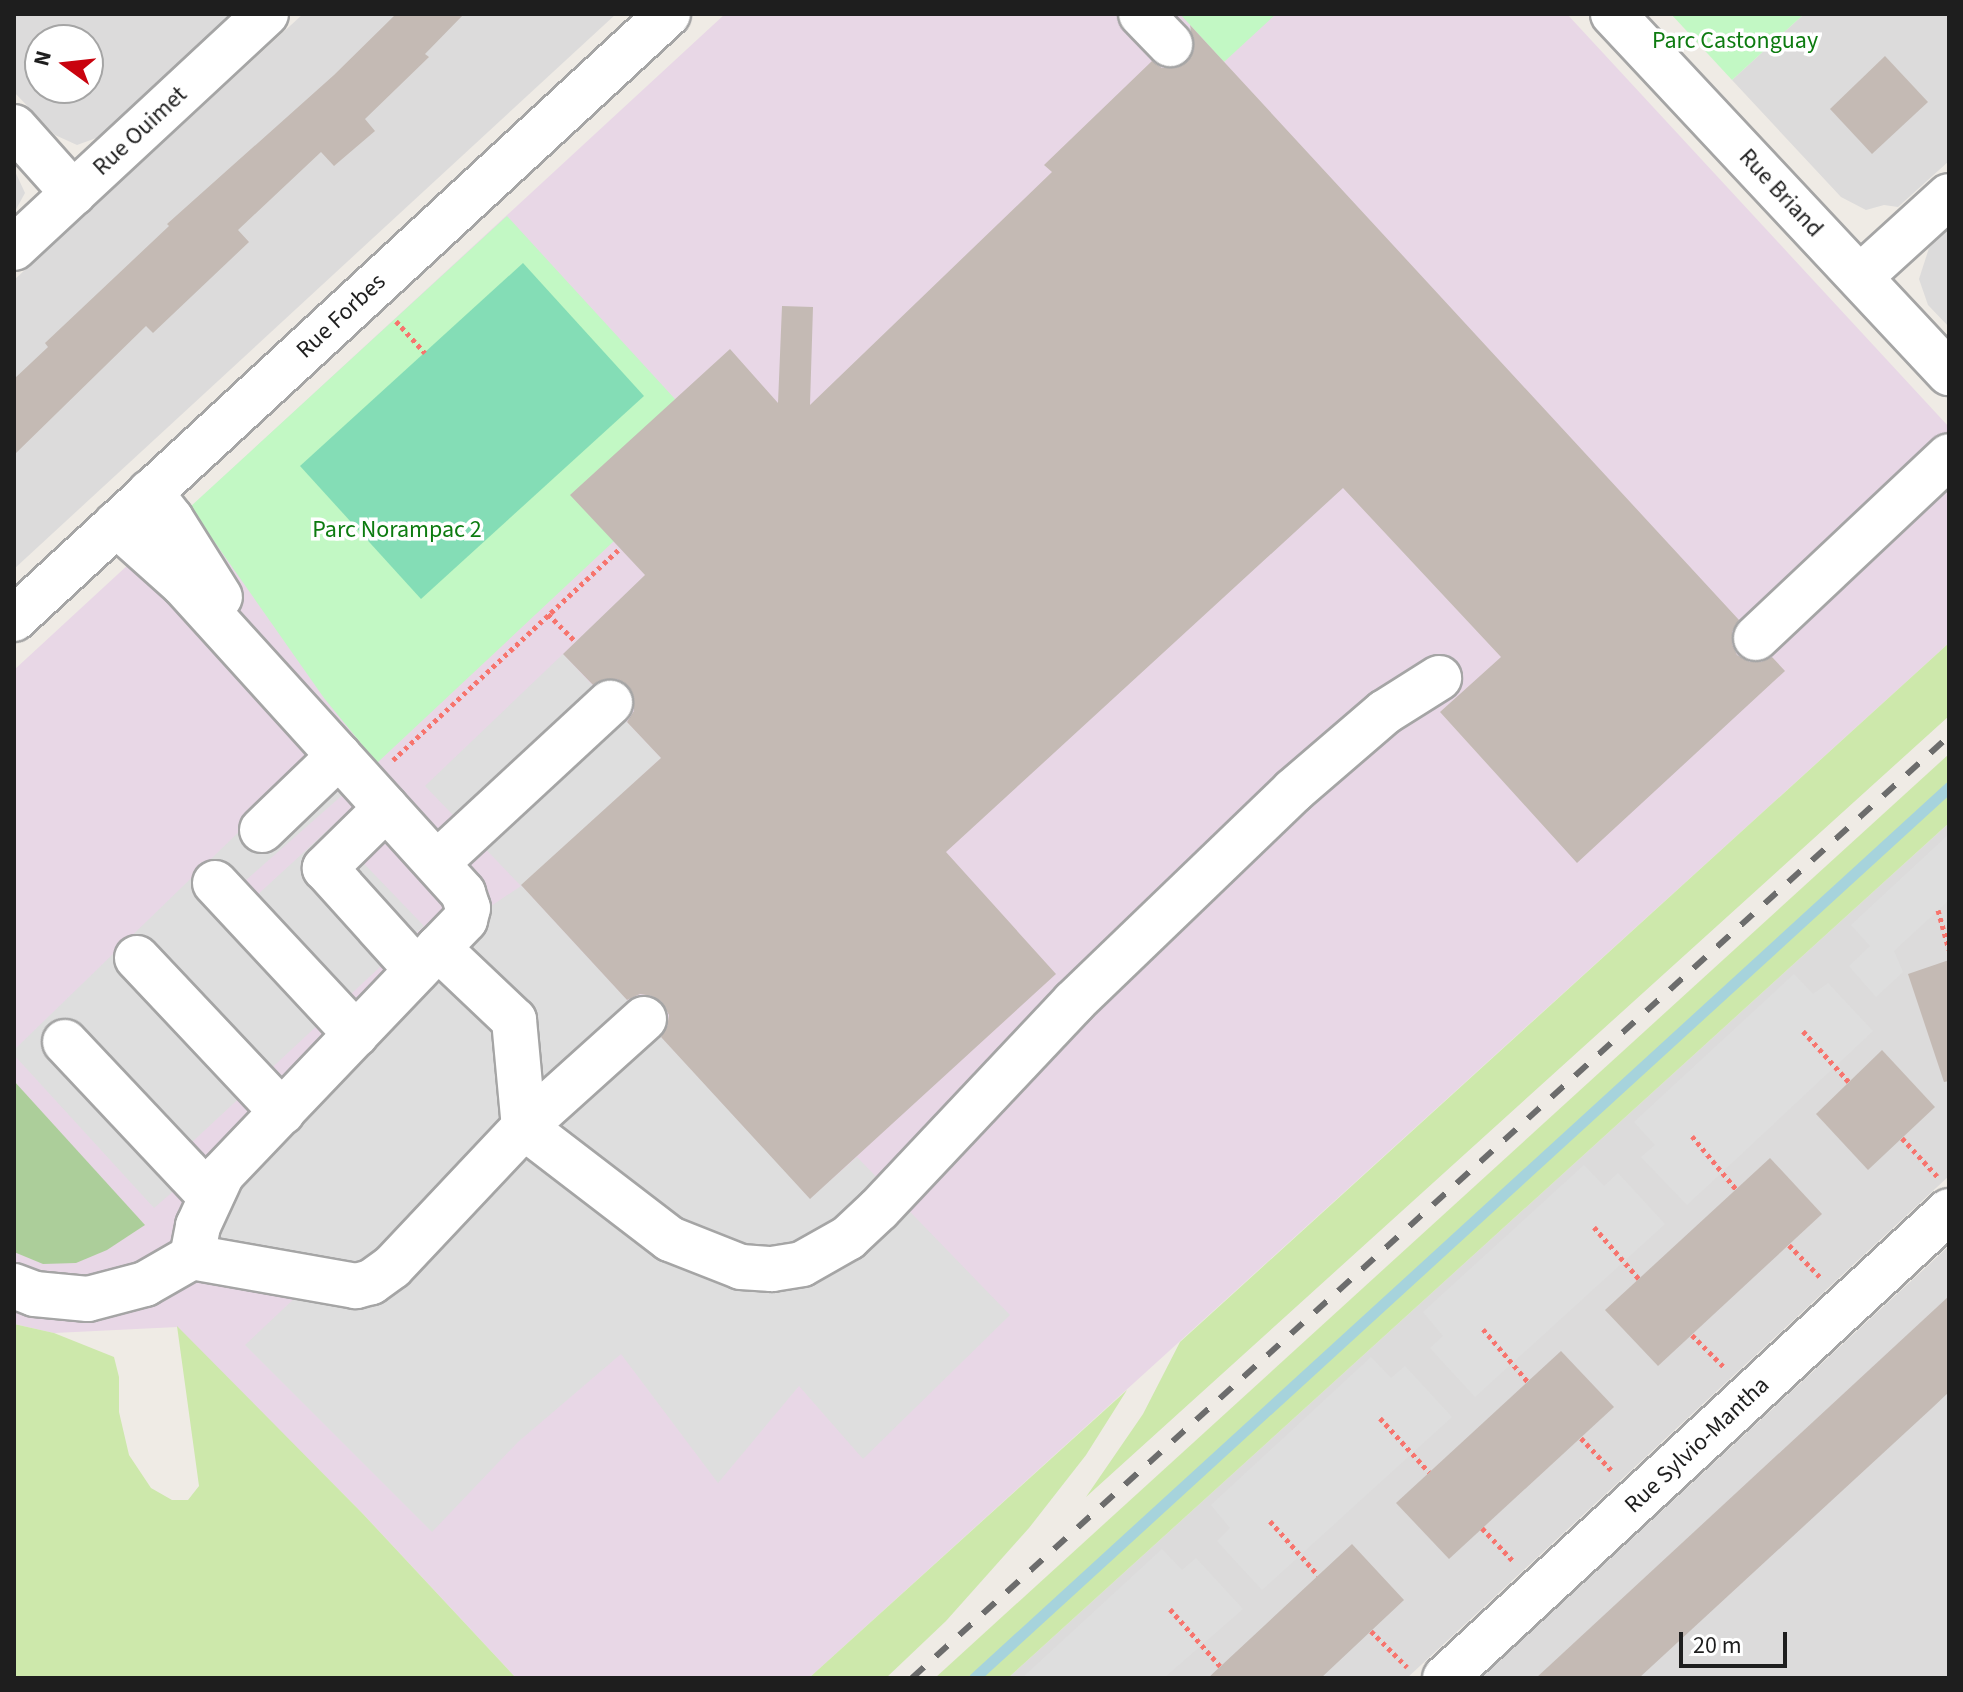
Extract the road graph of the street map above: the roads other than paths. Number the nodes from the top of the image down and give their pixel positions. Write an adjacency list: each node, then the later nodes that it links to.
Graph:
1 (266, 14): 5 (street, Rue Ouimet)
2 (668, 14): 11 (street, Rue Forbes)
3 (1613, 14): 8 (street, Rue Briand)
4 (14, 127): 5 (street)
5 (73, 193): 7 (street, Rue Ouimet)
6 (1949, 196): 8 (street)
7 (14, 248)
8 (1860, 277): 9 (street, Rue Briand)
9 (1949, 373)
10 (1949, 456): 14 (street)
11 (150, 492): 12 (street, Rue Forbes); 17 (street)
12 (116, 524): 13 (street, Rue Forbes); 17 (street)
13 (14, 619)
14 (1756, 638)
15 (1439, 678): 28 (street)
16 (610, 703): 20 (street)
17 (327, 742): 18 (street); 19 (street)
18 (385, 788): 20 (street); 23 (street)
19 (262, 830)
20 (437, 863): 23 (street)
21 (215, 883): 25 (street)
22 (137, 958): 27 (street)
23 (427, 959): 25 (street); 28 (street)
24 (644, 1019): 28 (street)
25 (356, 1034): 27 (street)
26 (65, 1042): 29 (street)
27 (282, 1112): 29 (street)
28 (524, 1127): 31 (street)
29 (210, 1196): 31 (street)
30 (1946, 1197): 33 (street, Rue Sylvio-Mantha)
31 (192, 1257): 32 (street)
32 (14, 1286)
33 (1429, 1675)

